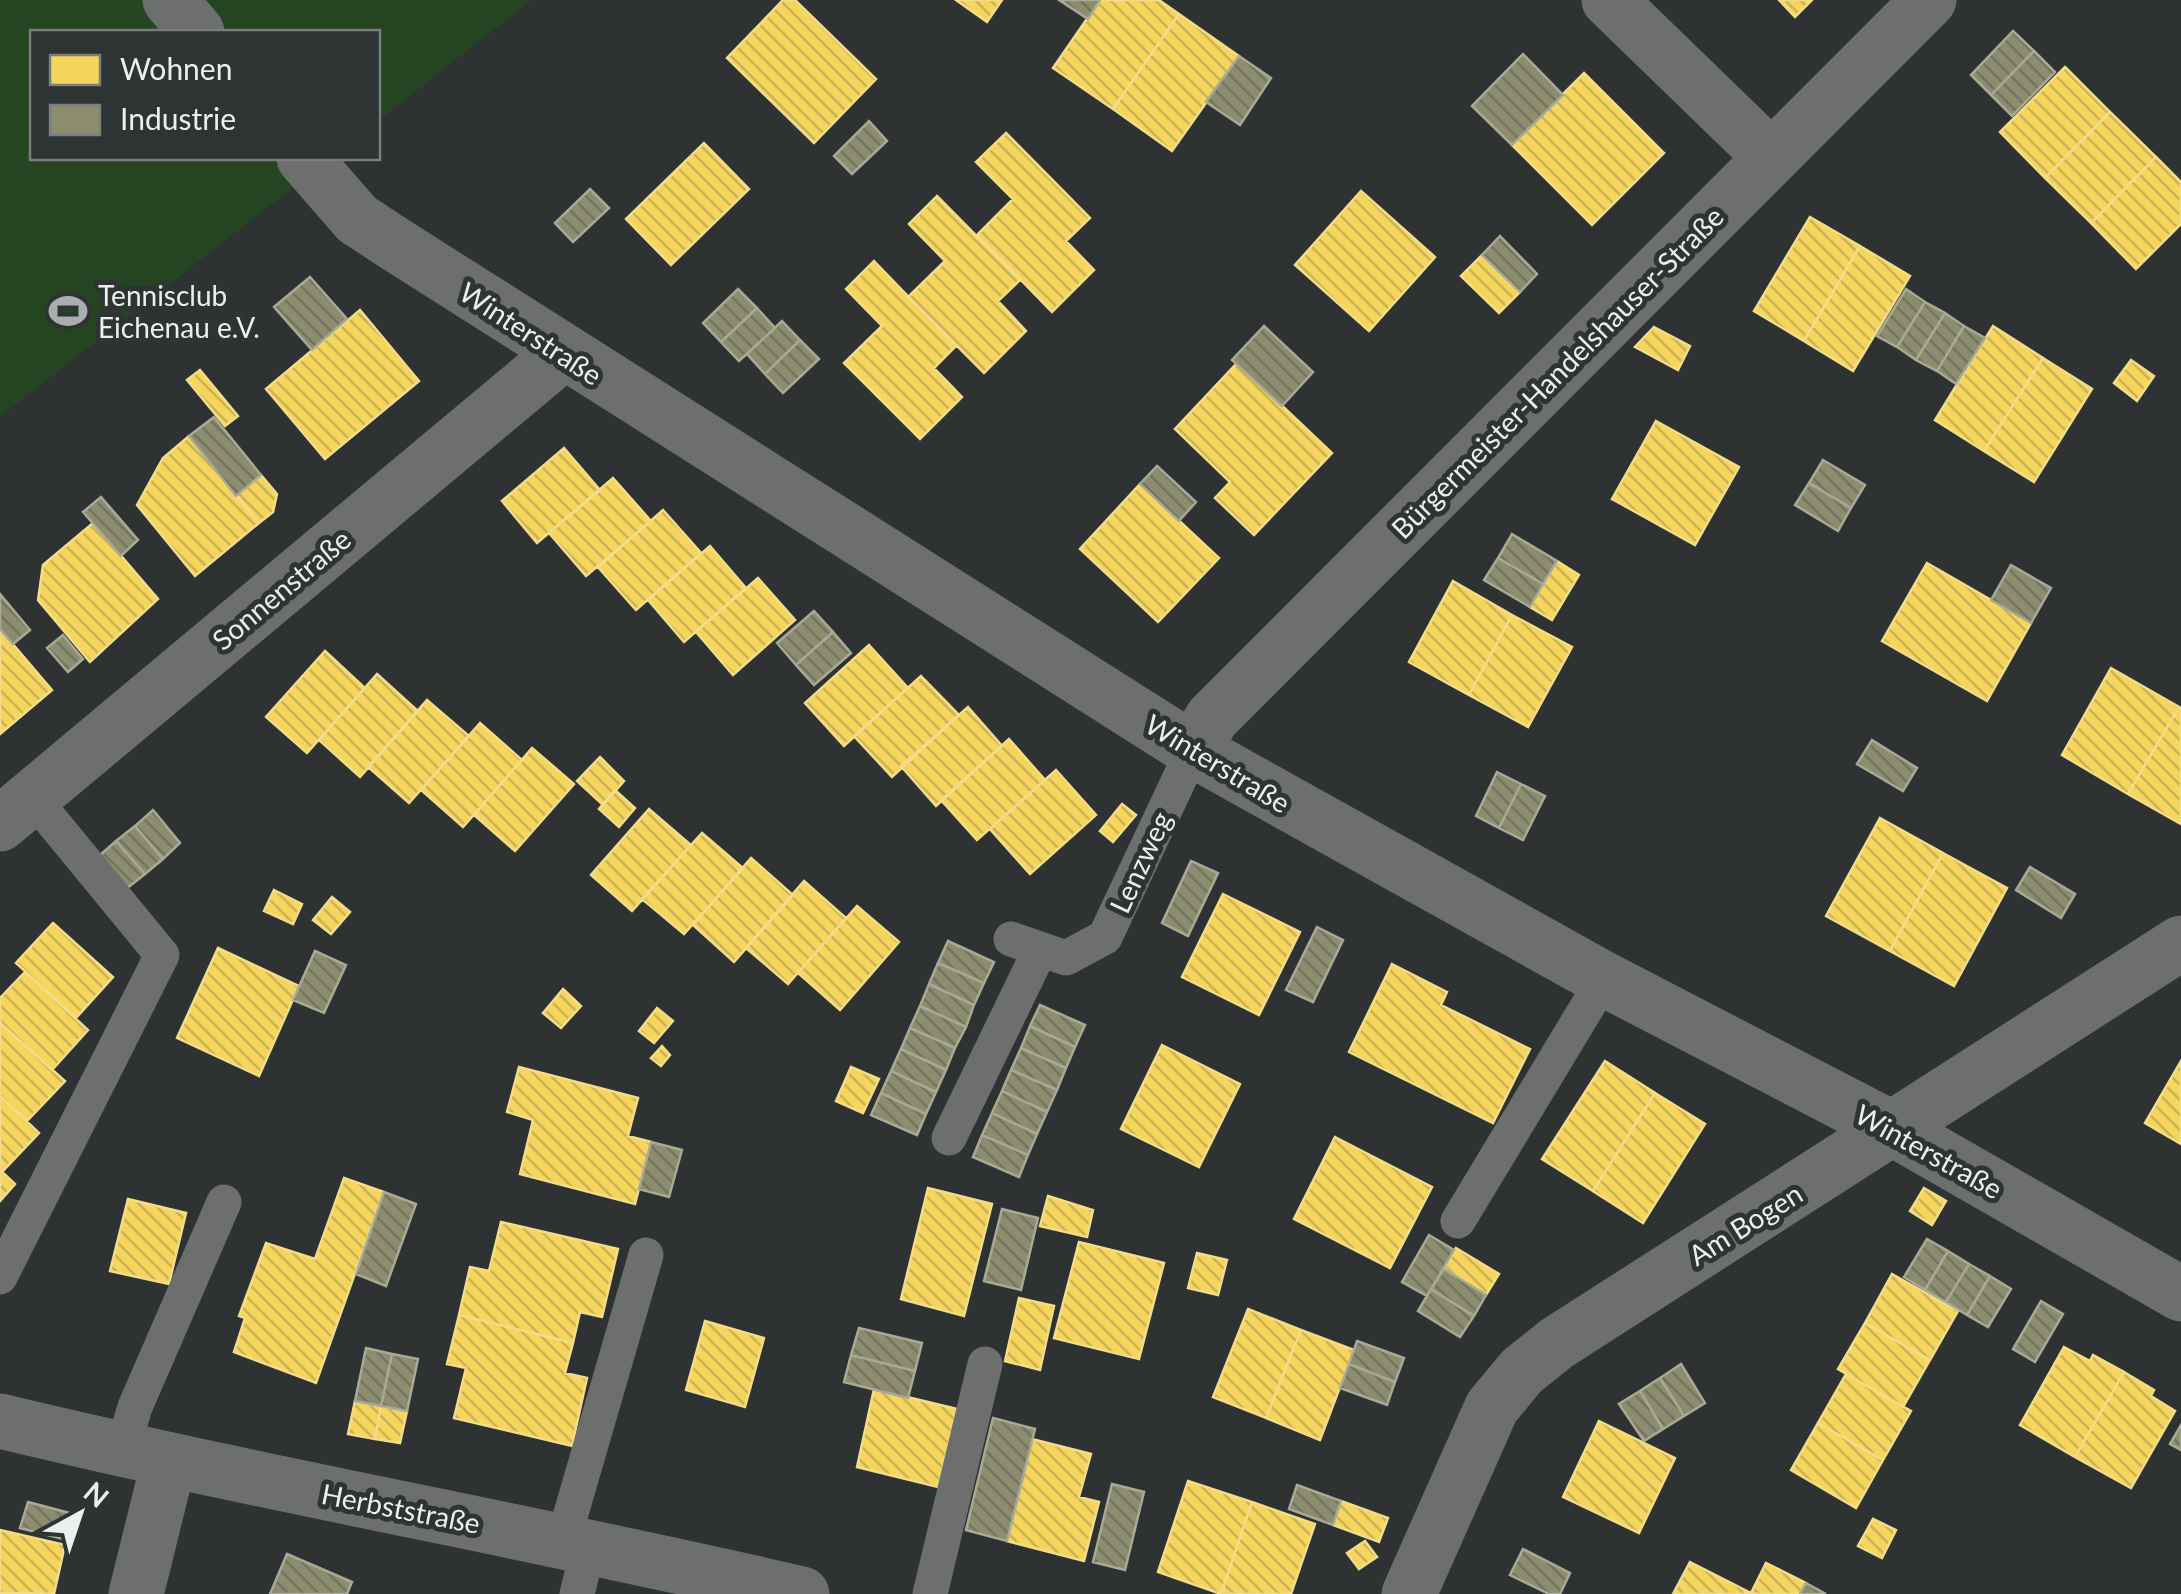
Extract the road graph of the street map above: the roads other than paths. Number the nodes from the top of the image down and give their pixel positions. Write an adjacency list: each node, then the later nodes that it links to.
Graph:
1 (170, 0): 4 (street)
2 (1609, 0): 5 (street)
3 (1929, 0): 5 (street, Bürgermeister-Handelshauser-Straße)
4 (195, 30)
5 (1771, 157): 8 (street, Bürgermeister-Handelshauser-Straße)
6 (306, 160): 7 (street, Winterstraße)
7 (562, 354): 8 (street, Winterstraße); 9 (street, Sonnenstraße)
8 (1193, 750): 11 (street, Winterstraße); 13 (lane, Lenzweg)
9 (16, 811): 17 (lane)
10 (2181, 943): 12 (street, Am Bogen)
11 (1604, 979): 12 (street, Winterstraße); 15 (lane)
12 (1895, 1130): 18 (street, Winterstraße); 26 (street, Am Bogen)
13 (950, 1138)
14 (224, 1202): 21 (lane)
15 (1458, 1220)
16 (646, 1255): 22 (lane)
17 (0, 1276)
18 (2181, 1294)
19 (985, 1364): 25 (lane)
20 (0, 1421): 21 (street, Herbststraße)
21 (146, 1456): 22 (street, Herbststraße); 23 (street)
22 (577, 1560): 24 (street, Herbststraße)
23 (136, 1594)
24 (802, 1594)
25 (930, 1594)
26 (1409, 1594)

